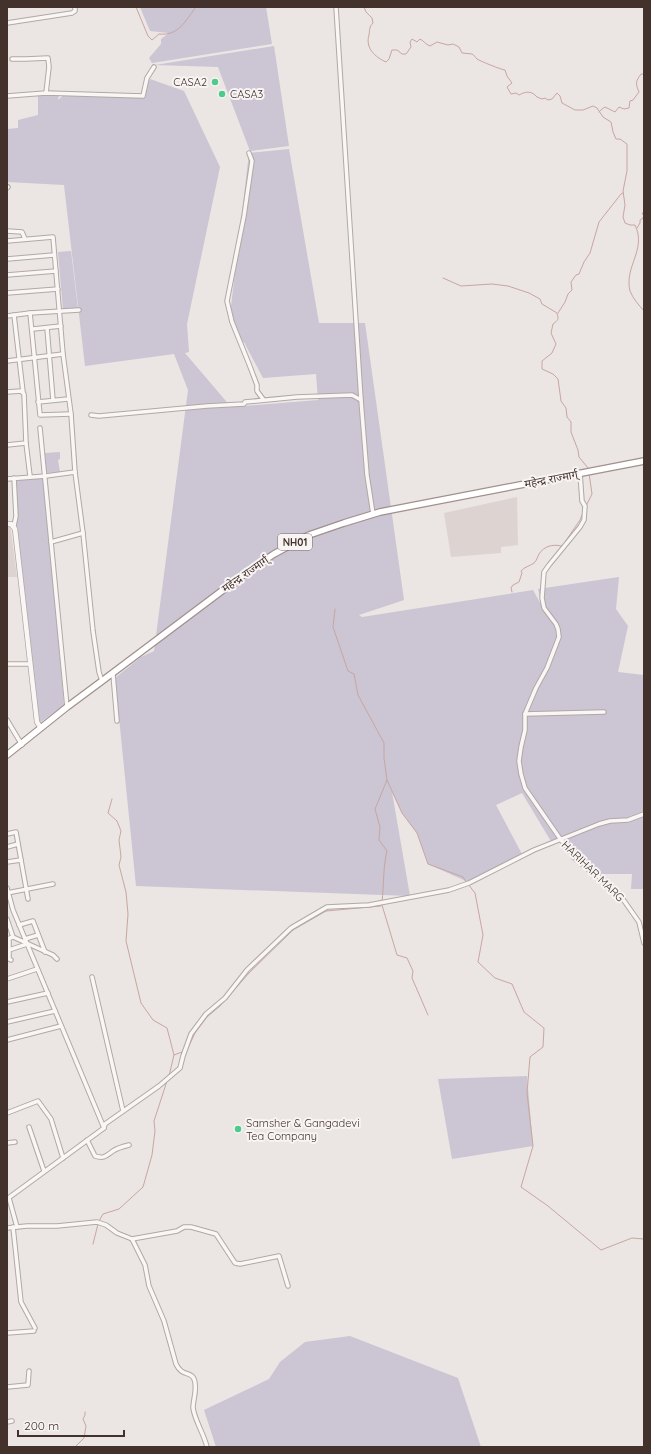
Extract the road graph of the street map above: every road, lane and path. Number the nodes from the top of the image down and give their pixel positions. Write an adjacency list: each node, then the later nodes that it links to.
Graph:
1 (75, 7): 3 (street)
2 (336, 7): 36 (street)
3 (7, 23)
4 (12, 58): 6 (street)
5 (154, 67): 6 (street)
6 (46, 93): 7 (street)
7 (7, 96)
8 (249, 153): 34 (street)
9 (7, 232): 10 (street)
10 (25, 239): 11 (street); 12 (street)
11 (7, 241)
12 (54, 254): 13 (street); 14 (street)
13 (7, 259)
14 (56, 271): 15 (street); 16 (street)
15 (7, 275)
16 (58, 289): 17 (street); 19 (street)
17 (7, 293)
18 (79, 310): 19 (street)
19 (60, 312): 20 (street); 23 (street)
20 (30, 313): 22 (street); 25 (street)
21 (7, 316): 22 (street)
22 (14, 316): 30 (street)
23 (61, 326): 24 (street); 26 (street)
24 (47, 328): 25 (street); 27 (street)
25 (33, 329): 28 (street)
26 (63, 354): 27 (street); 33 (street)
27 (49, 356): 28 (street); 35 (street)
28 (34, 358): 30 (street); 37 (street)
29 (7, 360): 30 (street)
30 (19, 360): 32 (street)
31 (7, 392): 32 (street)
32 (23, 392): 41 (street)
33 (68, 399): 35 (street); 38 (street)
34 (263, 399): 36 (street); 39 (street)
35 (53, 400): 37 (street)
36 (361, 400): 50 (street)
37 (38, 402): 38 (street)
38 (71, 414): 44 (street)
39 (91, 415)
40 (40, 428): 47 (street)
41 (26, 443): 42 (street); 46 (street)
42 (7, 445)
43 (644, 461): 45 (highway, महेन्द्र राज्मार्ग् / NH01)
44 (75, 472): 47 (street); 53 (street)
45 (580, 473): 50 (highway, महेन्द्र राज्मार्ग् / NH01); 61 (street, HARIHAR MARG)
46 (30, 476): 47 (street); 48 (street)
47 (46, 476): 54 (street)
48 (14, 478): 49 (street); 52 (street)
49 (7, 479)
50 (373, 514): 57 (highway, महेन्द्र राज्मार्ग् / NH01)
51 (7, 524): 52 (street)
52 (14, 526): 56 (street)
53 (83, 533): 54 (street); 58 (street)
54 (51, 542): 59 (street)
55 (7, 664): 56 (street)
56 (30, 664): 64 (street)
57 (113, 674): 58 (highway, महेन्द्र राज्मार्ग् / NH01); 63 (street)
58 (102, 681): 59 (highway, महेन्द्र राज्मार्ग् / NH01)
59 (67, 707): 64 (highway, महेन्द्र राज्मार्ग् / NH01)
60 (604, 712): 61 (street)
61 (526, 714): 69 (street, HARIHAR MARG)
62 (7, 720): 65 (street)
63 (117, 721)
64 (41, 728): 65 (highway, महेन्द्र राज्मार्ग् / NH01)
65 (22, 744): 66 (highway, महेन्द्र राज्मार्ग् / NH01)
66 (7, 755)
67 (644, 814): 69 (street)
68 (7, 834): 70 (street)
69 (561, 840): 87 (street, HARIHAR MARG); 102 (street)
70 (18, 844): 71 (street); 72 (street)
71 (7, 847)
72 (21, 860): 73 (street); 76 (street)
73 (7, 862)
74 (54, 884): 76 (street)
75 (7, 888): 77 (street)
76 (26, 889): 77 (street); 78 (street)
77 (8, 893): 79 (street)
78 (28, 899)
79 (13, 910): 80 (street); 82 (street)
80 (7, 912)
81 (7, 919): 83 (street)
82 (19, 925): 84 (street); 86 (street)
83 (8, 926): 85 (street)
84 (38, 935): 86 (street); 90 (street)
85 (10, 938): 88 (street); 89 (street)
86 (25, 939): 88 (street)
87 (644, 943)
88 (27, 944): 89 (street); 90 (street); 93 (street)
89 (9, 950): 92 (street)
90 (45, 952): 91 (street)
91 (57, 959)
92 (11, 960)
93 (38, 969): 95 (street); 96 (street)
94 (92, 977): 102 (street)
95 (7, 979)
96 (48, 993): 97 (street); 98 (street)
97 (7, 1002)
98 (55, 1011): 99 (street); 100 (street)
99 (7, 1022)
100 (61, 1026): 101 (street); 105 (street)
101 (7, 1040)
102 (123, 1111): 105 (street)
103 (7, 1113): 110 (street)
104 (29, 1127): 111 (street)
105 (104, 1128): 106 (street)
106 (87, 1140): 109 (street); 110 (street)
107 (14, 1142): 108 (street)
108 (7, 1143)
109 (130, 1145)
110 (63, 1158): 111 (street)
111 (44, 1172): 112 (street)
112 (8, 1198): 113 (street)
113 (13, 1210): 114 (street); 115 (street)
114 (7, 1213)
115 (15, 1227): 116 (street); 117 (street); 119 (street)
116 (7, 1228)
117 (132, 1239): 118 (street); 124 (street)
118 (288, 1286)
119 (7, 1333)
120 (29, 1371): 121 (street)
121 (7, 1388)
122 (12, 1421): 123 (street)
123 (7, 1422)
124 (207, 1447)

